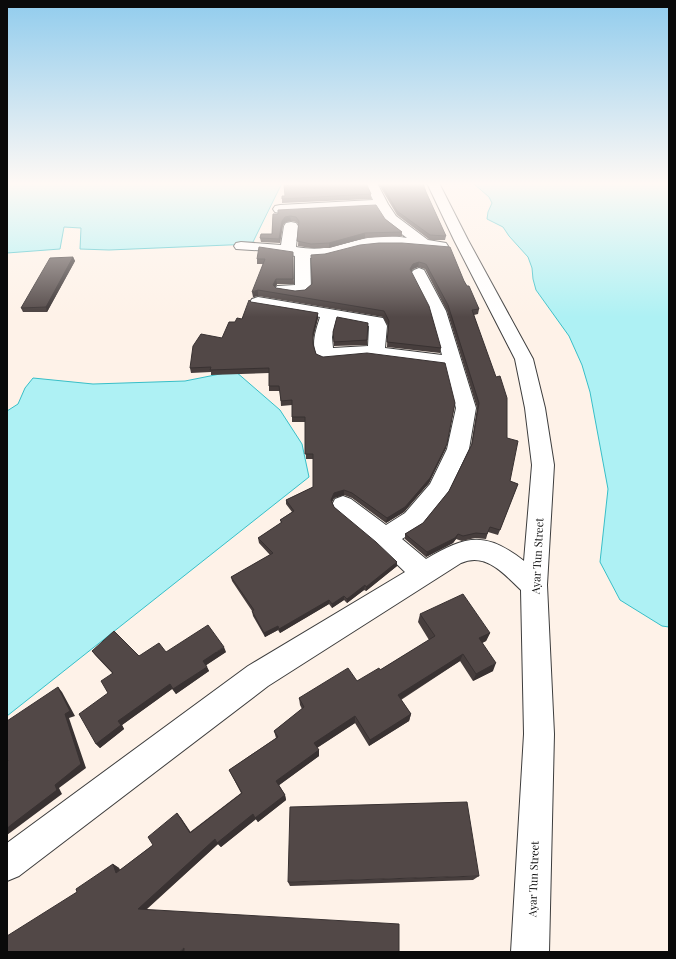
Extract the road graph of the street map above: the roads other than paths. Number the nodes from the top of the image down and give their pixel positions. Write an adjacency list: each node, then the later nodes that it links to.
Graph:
1 (291, 228): 7 (street)
2 (403, 228): 4 (street)
3 (455, 228): 6 (street, Ayar Tun Street)
4 (426, 245): 6 (street); 7 (street)
5 (241, 246): 7 (street)
6 (465, 247): 17 (street, Ayar Tun Street)
7 (295, 251): 9 (street)
8 (419, 273): 13 (street)
9 (283, 289)
10 (258, 302): 11 (street)
11 (329, 314): 12 (street); 12 (street)
12 (376, 352): 13 (street)
13 (453, 362): 15 (street)
14 (343, 505): 15 (street)
15 (385, 538): 16 (street)
16 (424, 573): 17 (street); 18 (street)
17 (534, 585): 19 (street, Ayar Tun Street)
18 (7, 864)
19 (530, 952)

